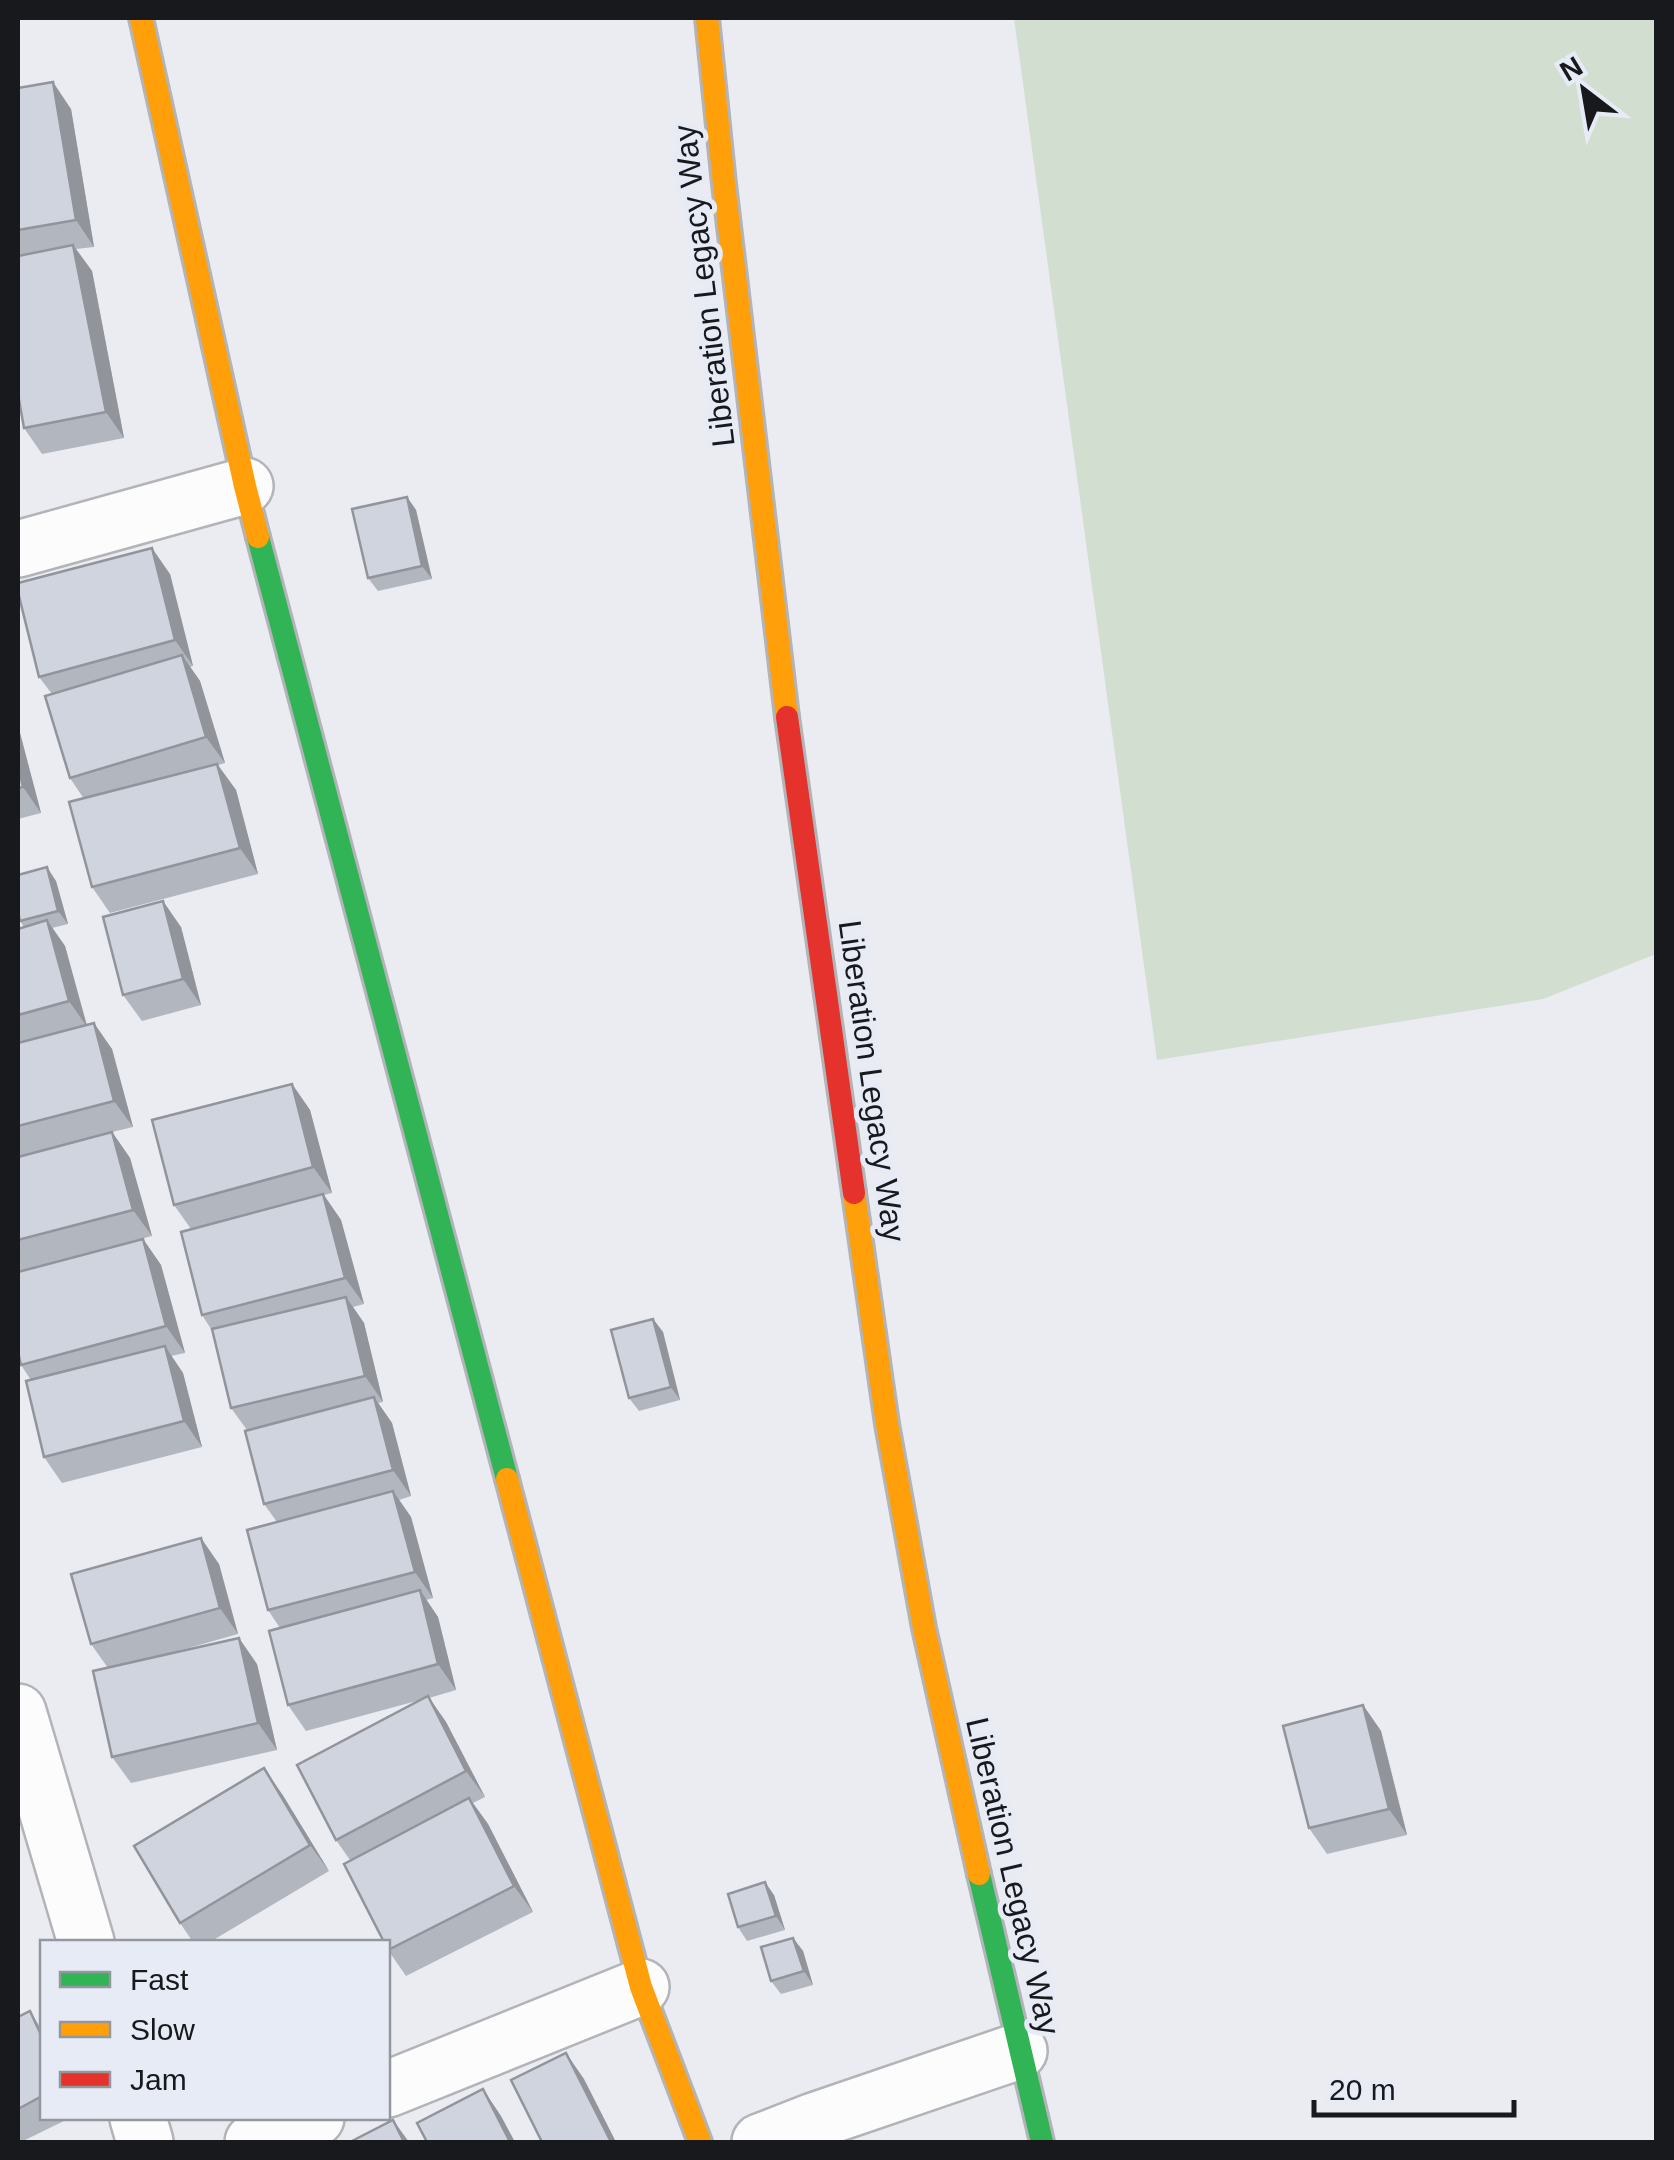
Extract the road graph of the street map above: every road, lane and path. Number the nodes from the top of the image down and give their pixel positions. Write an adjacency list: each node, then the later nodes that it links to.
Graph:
1 (141, 18): 3 (street)
2 (707, 18): 8 (street, Liberation Legacy Way)
3 (245, 486): 4 (street); 7 (street)
4 (18, 549)
5 (18, 1712): 6 (street)
6 (85, 1940)
7 (641, 1987): 9 (street); 12 (street)
8 (1019, 2051): 13 (street); 14 (street, Liberation Legacy Way)
9 (390, 2087)
10 (311, 2120): 11 (street)
11 (254, 2142)
12 (700, 2142)
13 (760, 2142)
14 (1042, 2142)

